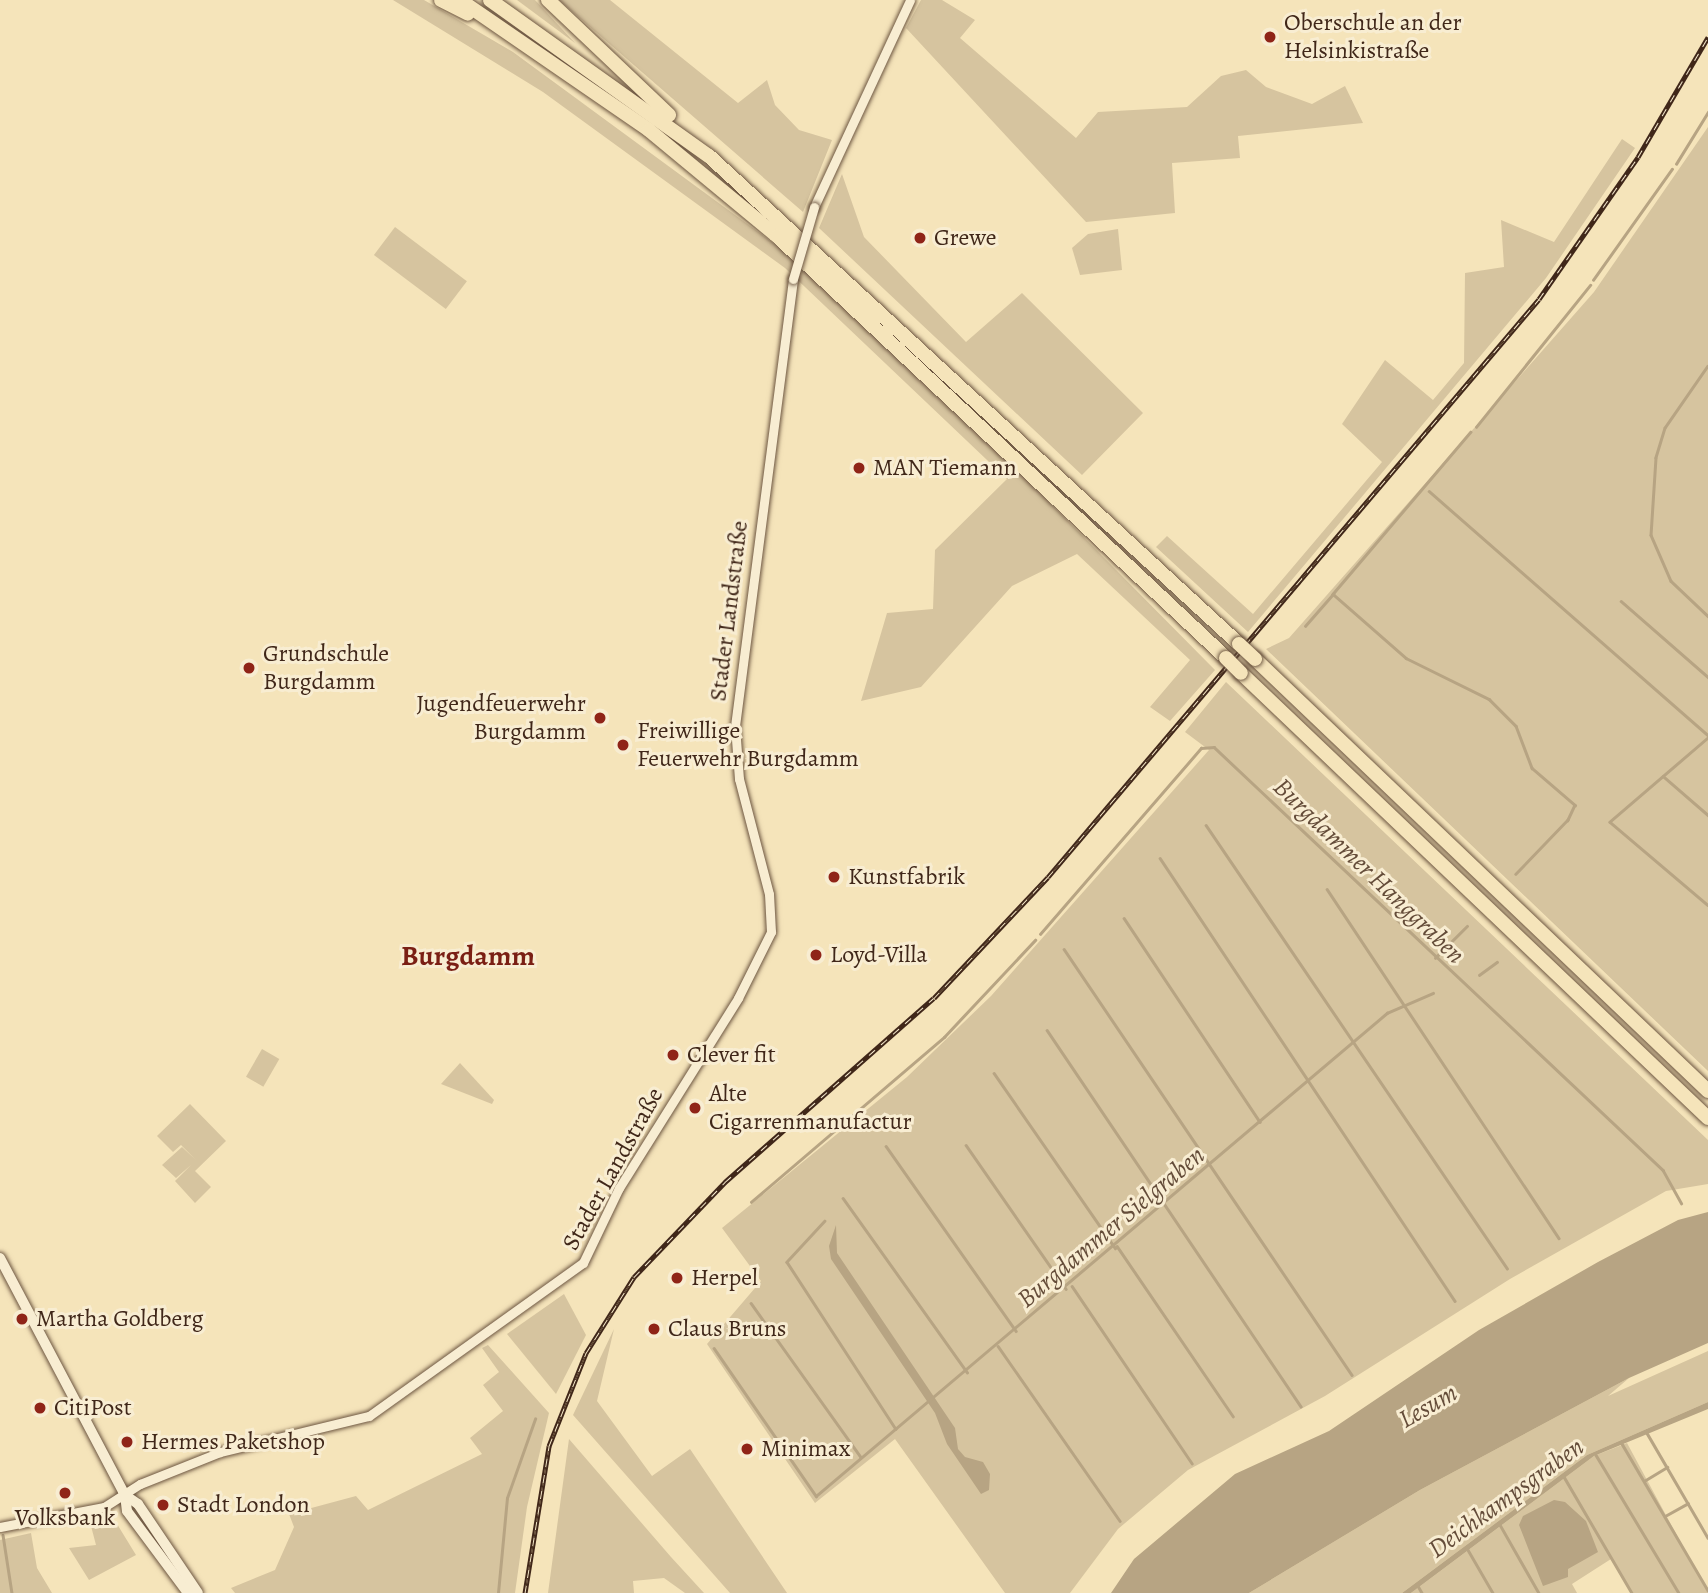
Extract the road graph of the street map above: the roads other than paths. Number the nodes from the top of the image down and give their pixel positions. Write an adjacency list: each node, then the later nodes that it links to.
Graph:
1 (441, 0): 6 (highway)
2 (460, 0): 6 (highway)
3 (490, 0): 7 (highway)
4 (548, 0): 7 (highway)
5 (910, 0): 11 (street, Stader Landstraße, bridge)
6 (526, 42): 9 (highway, bridge)
7 (709, 156): 8 (highway, bridge)
8 (1708, 1091)
9 (1708, 1118)
10 (0, 1258): 11 (main road)
11 (125, 1496): 12 (street, Stader Landstraße); 13 (main road); 14 (main road)
12 (0, 1527)
13 (187, 1593)
14 (198, 1593)

